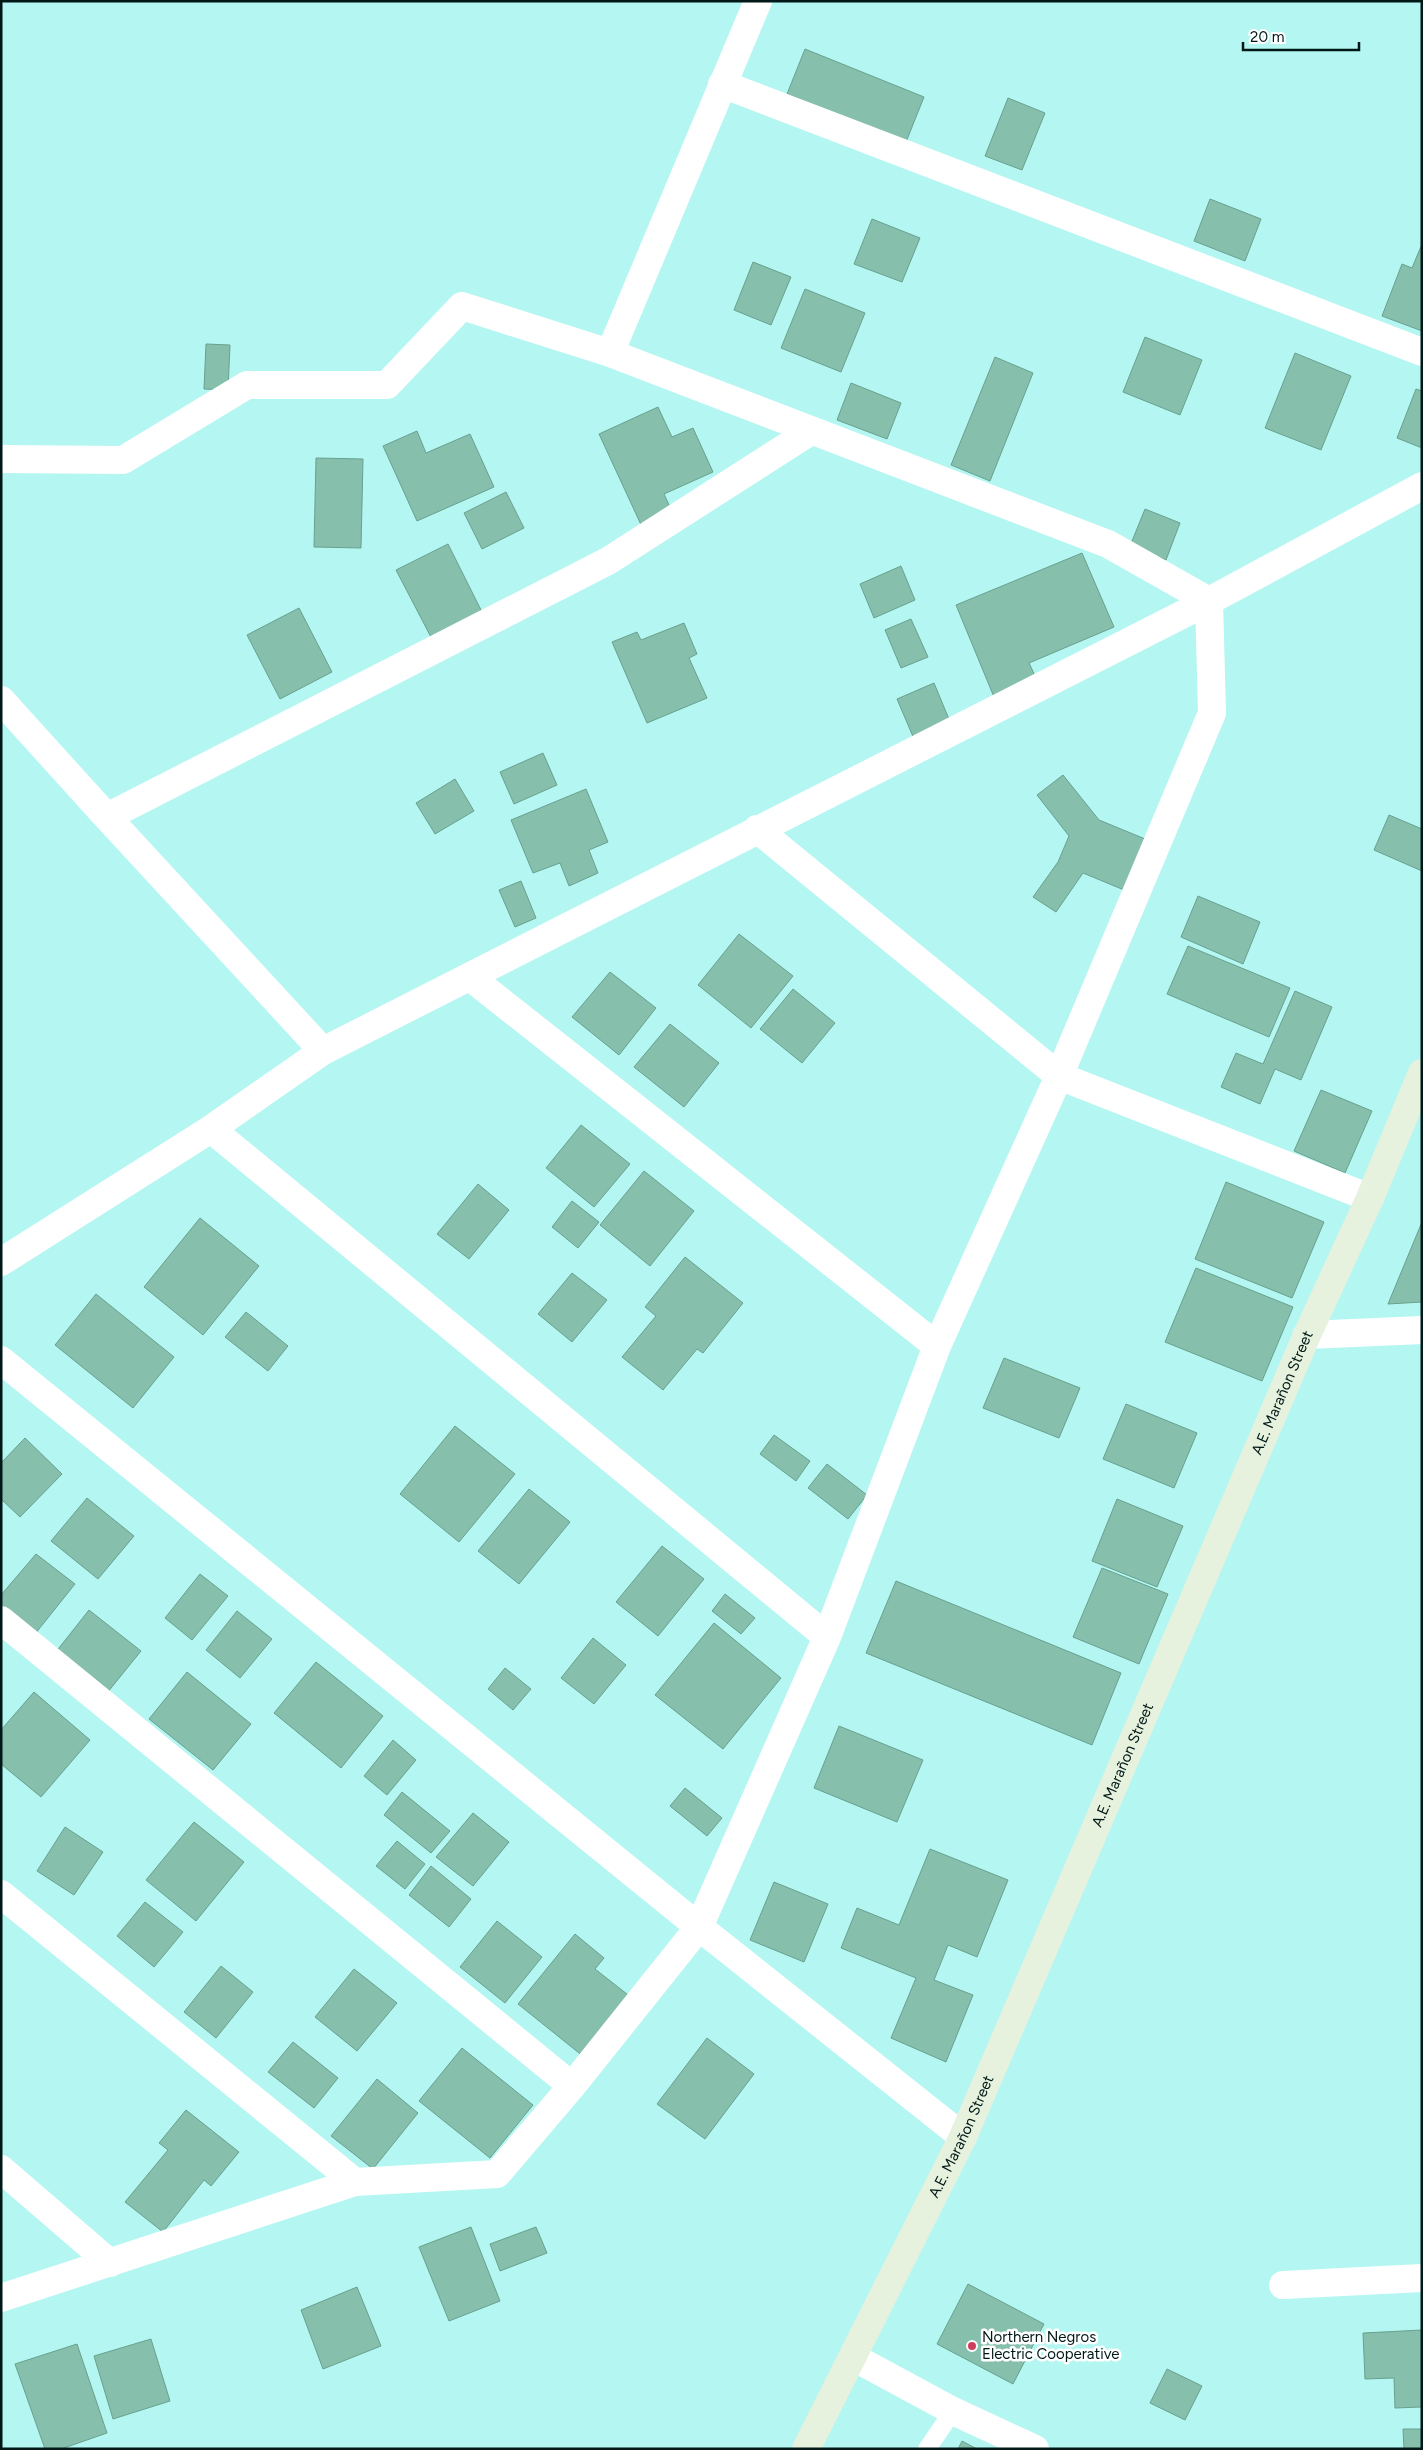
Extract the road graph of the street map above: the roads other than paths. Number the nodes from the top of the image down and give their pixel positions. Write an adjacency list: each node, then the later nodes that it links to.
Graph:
1 (758, 1): 2 (street)
2 (722, 84): 3 (street); 4 (street)
3 (1422, 352)
4 (610, 353): 5 (street); 6 (street)
5 (811, 431): 8 (street); 10 (street)
6 (1, 458)
7 (1422, 486): 8 (street)
8 (1209, 601): 11 (street); 15 (street)
9 (1, 700): 10 (street)
10 (107, 816): 13 (street)
11 (757, 829): 12 (street); 15 (street)
12 (470, 977): 13 (street); 21 (street)
13 (323, 1051): 16 (street)
14 (1422, 1073): 17 (main road, A.E. Marañon Street)
15 (1059, 1076): 17 (street); 21 (street)
16 (211, 1129): 18 (street); 24 (street)
17 (1370, 1198): 20 (main road, A.E. Marañon Street)
18 (1, 1262)
19 (1422, 1330): 20 (street)
20 (1307, 1335): 28 (main road, A.E. Marañon Street)
21 (937, 1346): 24 (street)
22 (1, 1360): 26 (street)
23 (1, 1620): 27 (street)
24 (827, 1637): 26 (street)
25 (1, 1894): 30 (street)
26 (699, 1926): 27 (street); 28 (street)
27 (572, 2086): 30 (street)
28 (963, 2137): 35 (main road, A.E. Marañon Street)
29 (1, 2169): 31 (street)
30 (355, 2182): 31 (street)
31 (110, 2263): 34 (street)
32 (1422, 2278): 33 (street)
33 (1283, 2285)
34 (1, 2298)
35 (853, 2357): 36 (street); 37 (main road, A.E. Marañon Street)
36 (953, 2412): 38 (lane); 39 (street)
37 (806, 2449)
38 (927, 2449)
39 (1035, 2449)

